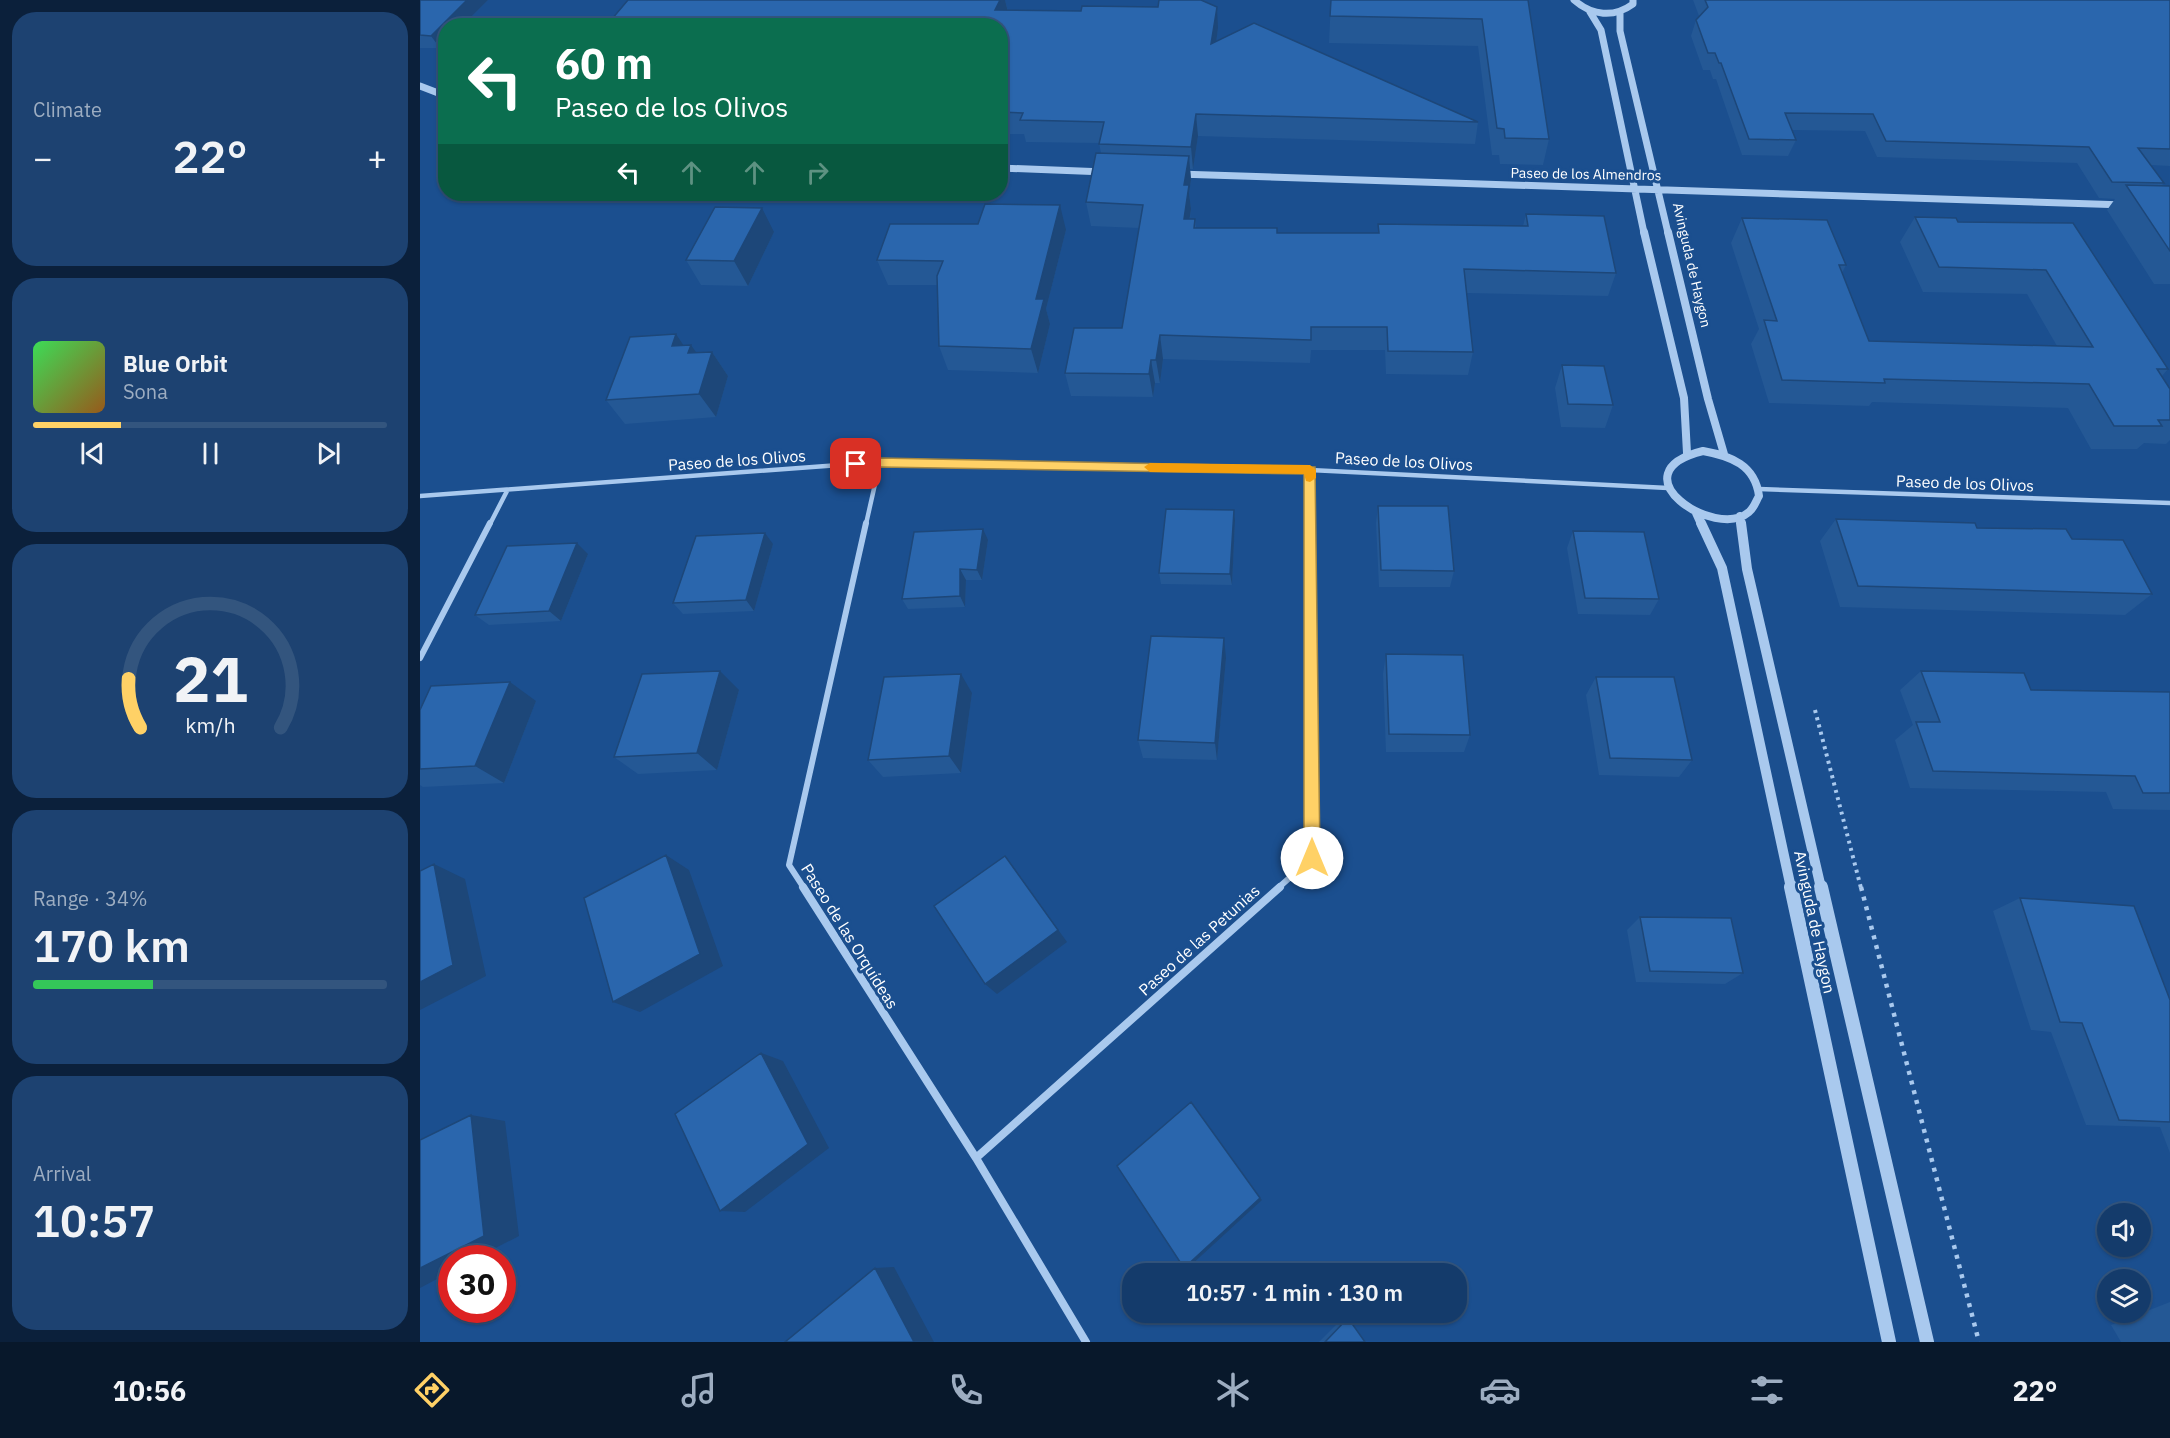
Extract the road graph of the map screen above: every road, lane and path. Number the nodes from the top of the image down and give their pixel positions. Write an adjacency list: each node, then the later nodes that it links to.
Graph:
1 (1574, 0): 3 (street)
2 (1633, 0): 4 (street)
3 (1590, 12): 4 (street); 10 (street)
4 (1620, 13): 11 (street, Avinguda de Haygon)
5 (420, 86): 6 (street)
6 (438, 93)
7 (1008, 168): 8 (street)
8 (1119, 172)
9 (1167, 174): 10 (street, Paseo de los Almendros)
10 (1634, 190): 11 (street, Paseo de los Almendros); 13 (street)
11 (1660, 190): 12 (street, Paseo de los Almendros); 14 (street, Avinguda de Haygon)
12 (2134, 205)
13 (1687, 453): 14 (street); 17 (street)
14 (1724, 454): 18 (street)
15 (880, 462): 16 (street, Paseo de los Olivos); 19 (street, Paseo de los Olivos); 26 (street, Paseo de las Orquídeas)
16 (1310, 470): 17 (street, Paseo de los Olivos); 26 (street, Paseo de las Petunias)
17 (1668, 488): 22 (street)
18 (1759, 489): 21 (street, Paseo de los Olivos); 23 (street)
19 (507, 491): 20 (street, Paseo de los Olivos); 24 (street)
20 (420, 496)
21 (2170, 503)
22 (1696, 513): 23 (street); 28 (street, Avinguda de Haygon)
23 (1740, 516): 29 (street, Avinguda de Haygon)
24 (420, 658)
25 (1812, 700): 30 (path)
26 (976, 1158): 27 (street, Paseo de las Orquídeas)
27 (1086, 1342)
28 (1889, 1342)
29 (1927, 1342)
30 (1979, 1342)

